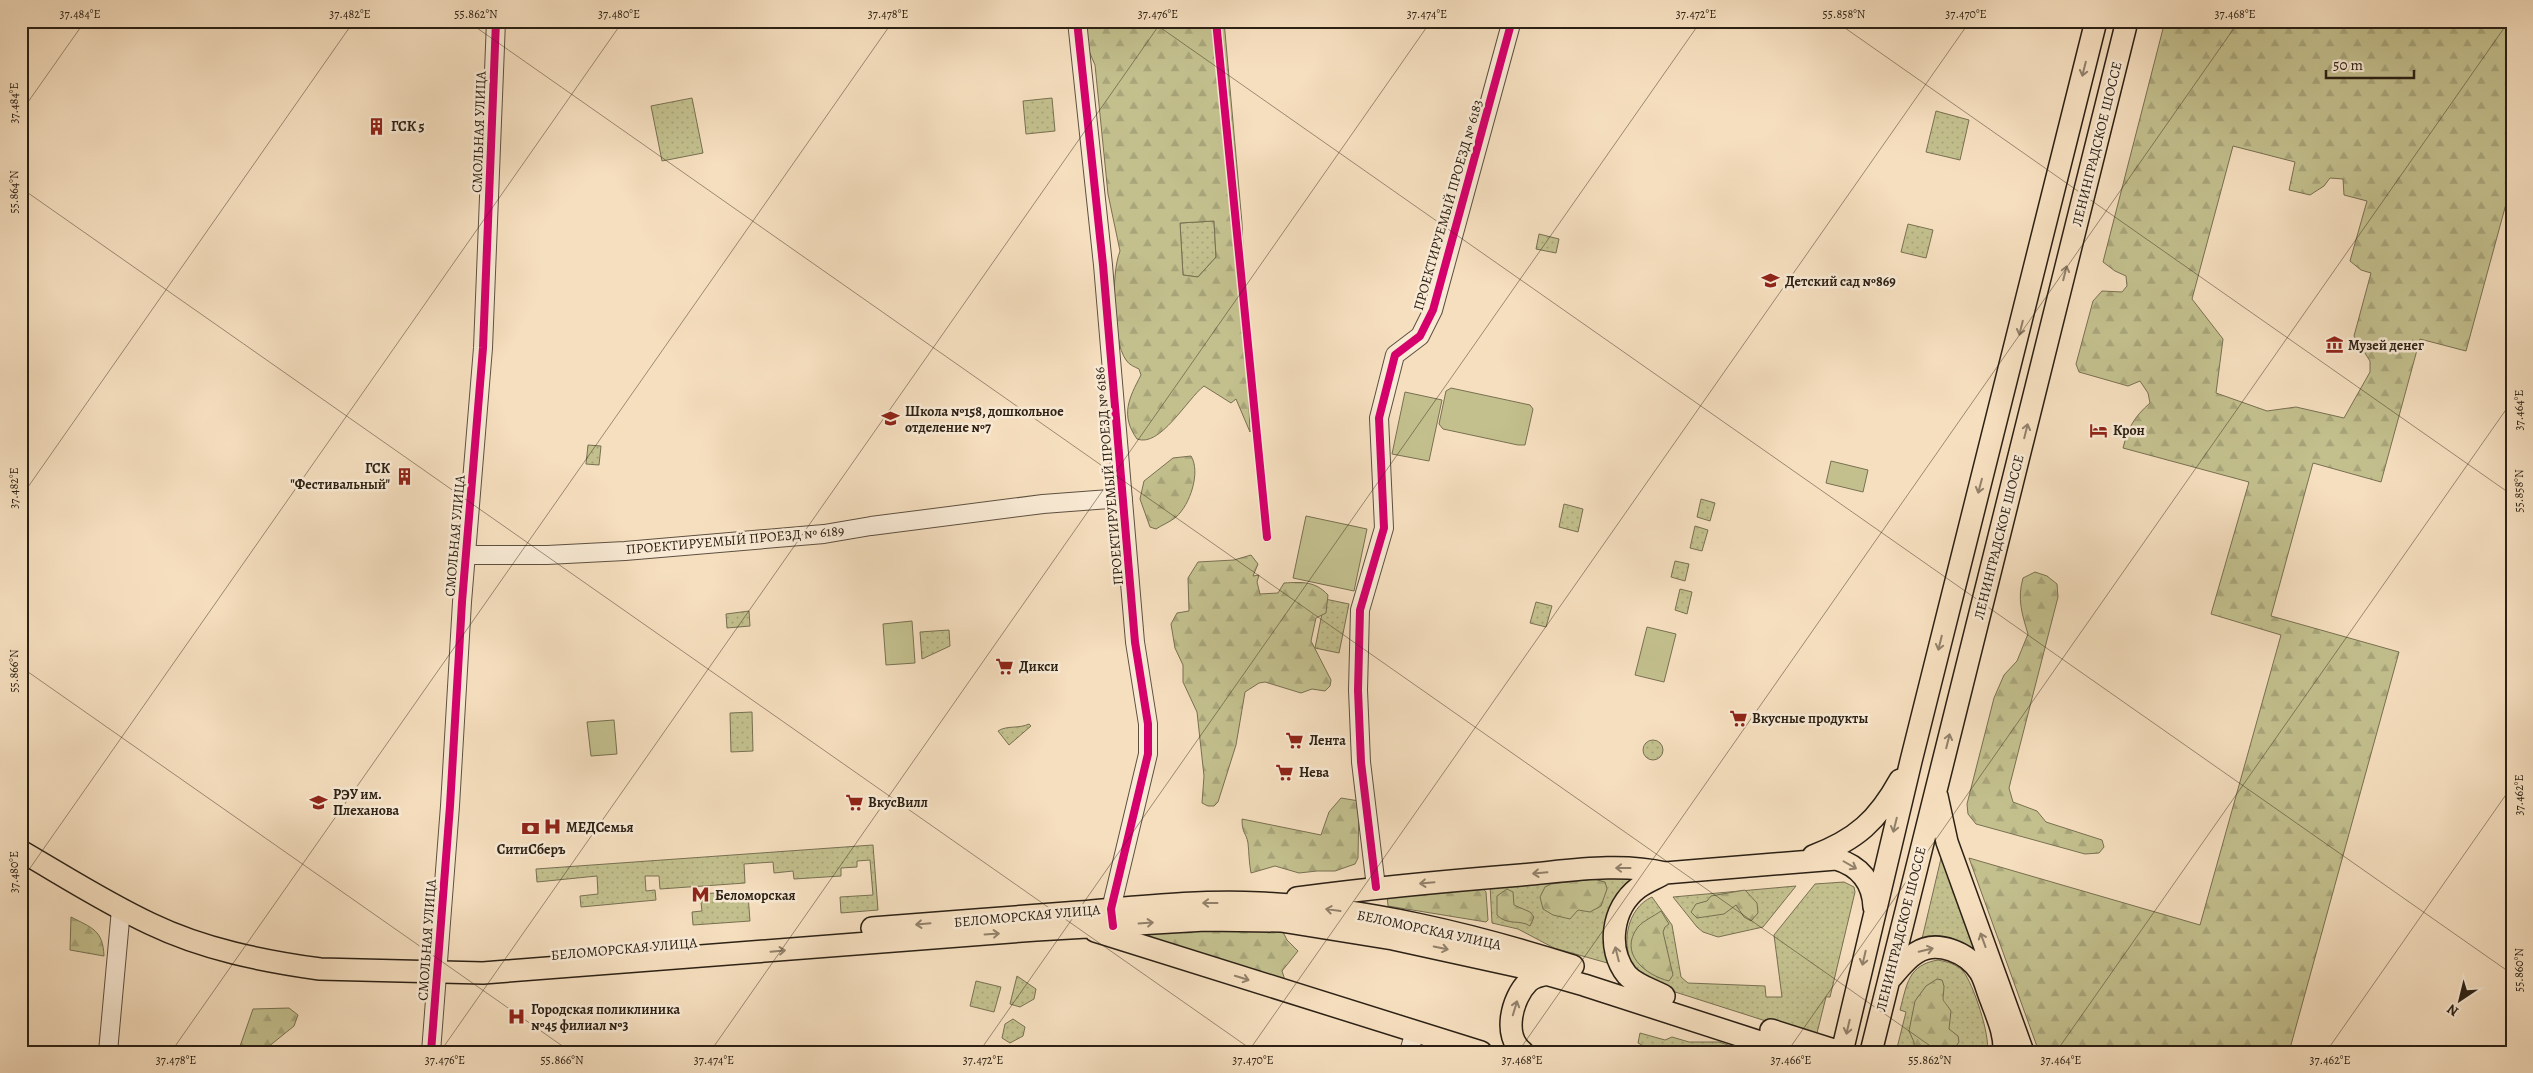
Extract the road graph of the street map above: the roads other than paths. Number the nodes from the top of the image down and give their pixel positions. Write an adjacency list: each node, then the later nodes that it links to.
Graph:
1 (496, 21): 7 (street, СМОЛЬНАЯ УЛИЦА)
2 (1077, 21): 6 (street, ПРОЕКТИРУЕМЫЙ ПРОЕЗД № 6186)
3 (1510, 21): 13 (street, ПРОЕКТИРУЕМЫЙ ПРОЕЗД № 6183)
4 (2096, 21): 8 (main road, ЛЕНИНГРАДСКОЕ ШОССЕ, one-way to 8)
5 (2128, 21): 9 (main road, ЛЕНИНГРАДСКОЕ ШОССЕ, one-way to 5)
6 (1123, 498): 7 (street, ПРОЕКТИРУЕМЫЙ ПРОЕЗД № 6189); 17 (street, ПРОЕКТИРУЕМЫЙ ПРОЕЗД № 6186)
7 (466, 556): 19 (street, СМОЛЬНАЯ УЛИЦА)
8 (1911, 760): 11 (main road); 16 (main road, ЛЕНИНГРАДСКОЕ ШОССЕ, one-way to 16)
9 (1936, 788): 21 (main road, ЛЕНИНГРАДСКОЕ ШОССЕ); 33 (main road, one-way to 9)
10 (21, 851): 15 (main road, БЕЛОМОРСКАЯ УЛИЦА)
11 (1803, 860): 12 (main road); 16 (main road, one-way to 16)
12 (1665, 872): 13 (main road, one-way to 13); 22 (main road, one-way to 12)
13 (1376, 887): 14 (main road)
14 (1258, 903): 17 (main road, БЕЛОМОРСКАЯ УЛИЦА, one-way to 17); 22 (main road, БЕЛОМОРСКАЯ УЛИЦА, one-way to 14)
15 (121, 909): 19 (main road, БЕЛОМОРСКАЯ УЛИЦА); 24 (street)
16 (1874, 913): 30 (main road, ЛЕНИНГРАДСКОЕ ШОССЕ, one-way to 30)
17 (1112, 917): 18 (main road, БЕЛОМОРСКАЯ УЛИЦА); 19 (main road, БЕЛОМОРСКАЯ УЛИЦА, one-way to 19); 20 (main road, БЕЛОМОРСКАЯ УЛИЦА, one-way to 20)
18 (1080, 928): 19 (main road, БЕЛОМОРСКАЯ УЛИЦА, one-way to 18); 23 (main road, one-way to 23)
19 (436, 970): 25 (street, СМОЛЬНАЯ УЛИЦА)
20 (1550, 974): 28 (main road, one-way to 20); 29 (main road, БЕЛОМОРСКАЯ УЛИЦА)
21 (1889, 980): 31 (main road, ЛЕНИНГРАДСКОЕ ШОССЕ); 32 (main road, one-way to 32)
22 (1664, 996): 30 (main road, БЕЛОМОРСКАЯ УЛИЦА)
23 (1415, 1031): 26 (street); 27 (main road)
24 (108, 1052)
25 (431, 1052)
26 (1409, 1052)
27 (1481, 1052)
28 (1523, 1052)
29 (1791, 1052)
30 (1841, 1052)
31 (1871, 1052)
32 (2004, 1052)
33 (2023, 1052)

